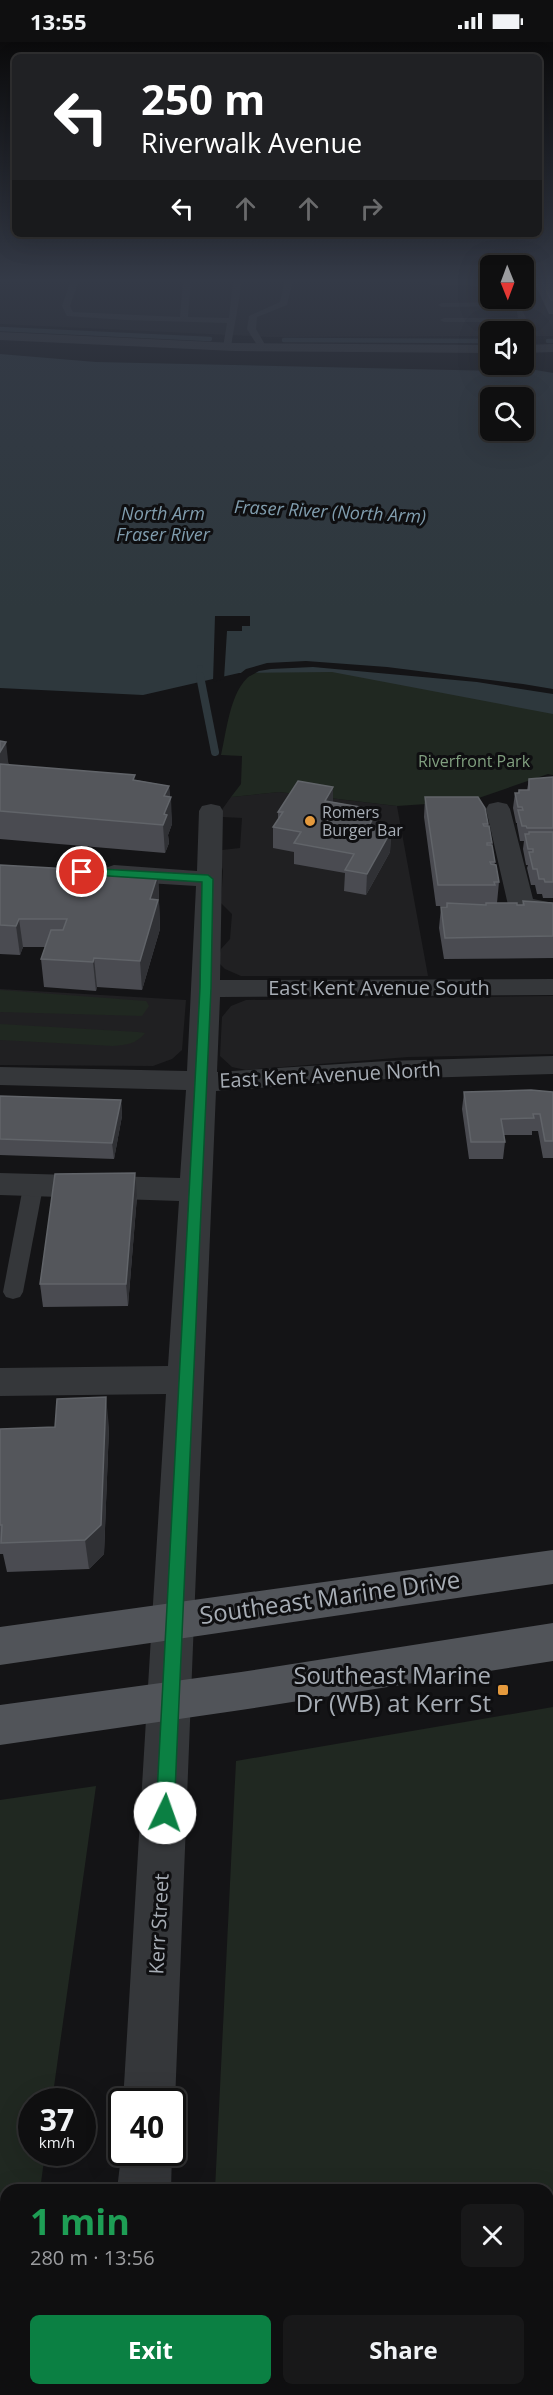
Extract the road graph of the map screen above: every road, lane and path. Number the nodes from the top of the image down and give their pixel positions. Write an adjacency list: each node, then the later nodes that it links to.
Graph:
1 (498, 809): 5 (street)
2 (211, 811): 4 (street, Kerr Street)
3 (87, 872): 4 (street)
4 (208, 879): 7 (street, Kerr Street)
5 (553, 911)
6 (553, 987): 7 (street, East Kent Avenue South)
7 (206, 988): 10 (street, Kerr Street)
8 (553, 1065): 10 (street, East Kent Avenue North)
9 (0, 1076): 10 (street, East Kent Avenue North)
10 (201, 1081): 13 (street, Kerr Street)
11 (0, 1184): 12 (street)
12 (33, 1187): 13 (street); 14 (lane)
13 (195, 1190): 15 (street, Kerr Street)
14 (13, 1292)
15 (185, 1380): 16 (street); 18 (street, Kerr Street)
16 (0, 1382)
17 (553, 1567): 18 (main road, Southeast Marine Drive)
18 (173, 1620): 20 (main road, Southeast Marine Drive); 21 (street, Kerr Street)
19 (553, 1642): 21 (main road)
20 (0, 1646)
21 (170, 1701): 22 (main road); 23 (street, Kerr Street)
22 (0, 1725)
23 (150, 2088)
24 (145, 2166): 25 (street)
25 (144, 2184)

